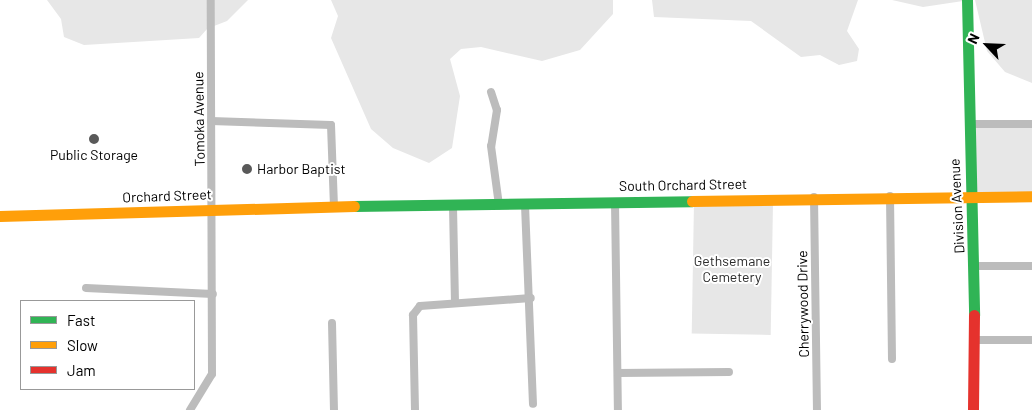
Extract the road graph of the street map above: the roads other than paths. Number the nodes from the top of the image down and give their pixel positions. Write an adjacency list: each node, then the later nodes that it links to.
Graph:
1 (211, 0): 4 (street, Tomoka Avenue)
2 (967, 0): 5 (street, Division Avenue)
3 (491, 92): 12 (street)
4 (211, 121): 14 (street); 16 (street, Tomoka Avenue)
5 (969, 124): 6 (street); 8 (street, Division Avenue)
6 (1032, 124)
7 (890, 196): 8 (street, South Orchard Street); 10 (street, South Orchard Street); 27 (street)
8 (972, 196): 9 (street, South Orchard Street); 18 (street, Division Avenue)
9 (1032, 196)
10 (814, 197): 11 (street, South Orchard Street); 35 (street, Cherrywood Drive)
11 (615, 202): 13 (street, South Orchard Street); 29 (street)
12 (499, 205): 13 (street, South Orchard Street); 15 (street, South Orchard Street)
13 (525, 205): 22 (street)
14 (334, 206): 15 (street, South Orchard Street); 16 (street, Orchard Street)
15 (452, 207): 23 (street)
16 (214, 209): 17 (street, Orchard Street); 21 (street, Tomoka Avenue)
17 (0, 216)
18 (975, 266): 19 (street); 25 (street, Division Avenue)
19 (1032, 266)
20 (86, 288): 21 (street)
21 (213, 294): 31 (street, Tomoka Avenue)
22 (531, 298): 23 (street); 30 (street)
23 (455, 302): 33 (street)
24 (332, 323): 32 (street)
25 (976, 340): 26 (street); 36 (street, Division Avenue)
26 (1032, 340)
27 (892, 359)
28 (729, 372): 29 (street)
29 (618, 373): 34 (street)
30 (533, 404)
31 (190, 410)
32 (334, 410)
33 (415, 410)
34 (618, 410)
35 (817, 410)
36 (973, 410)

